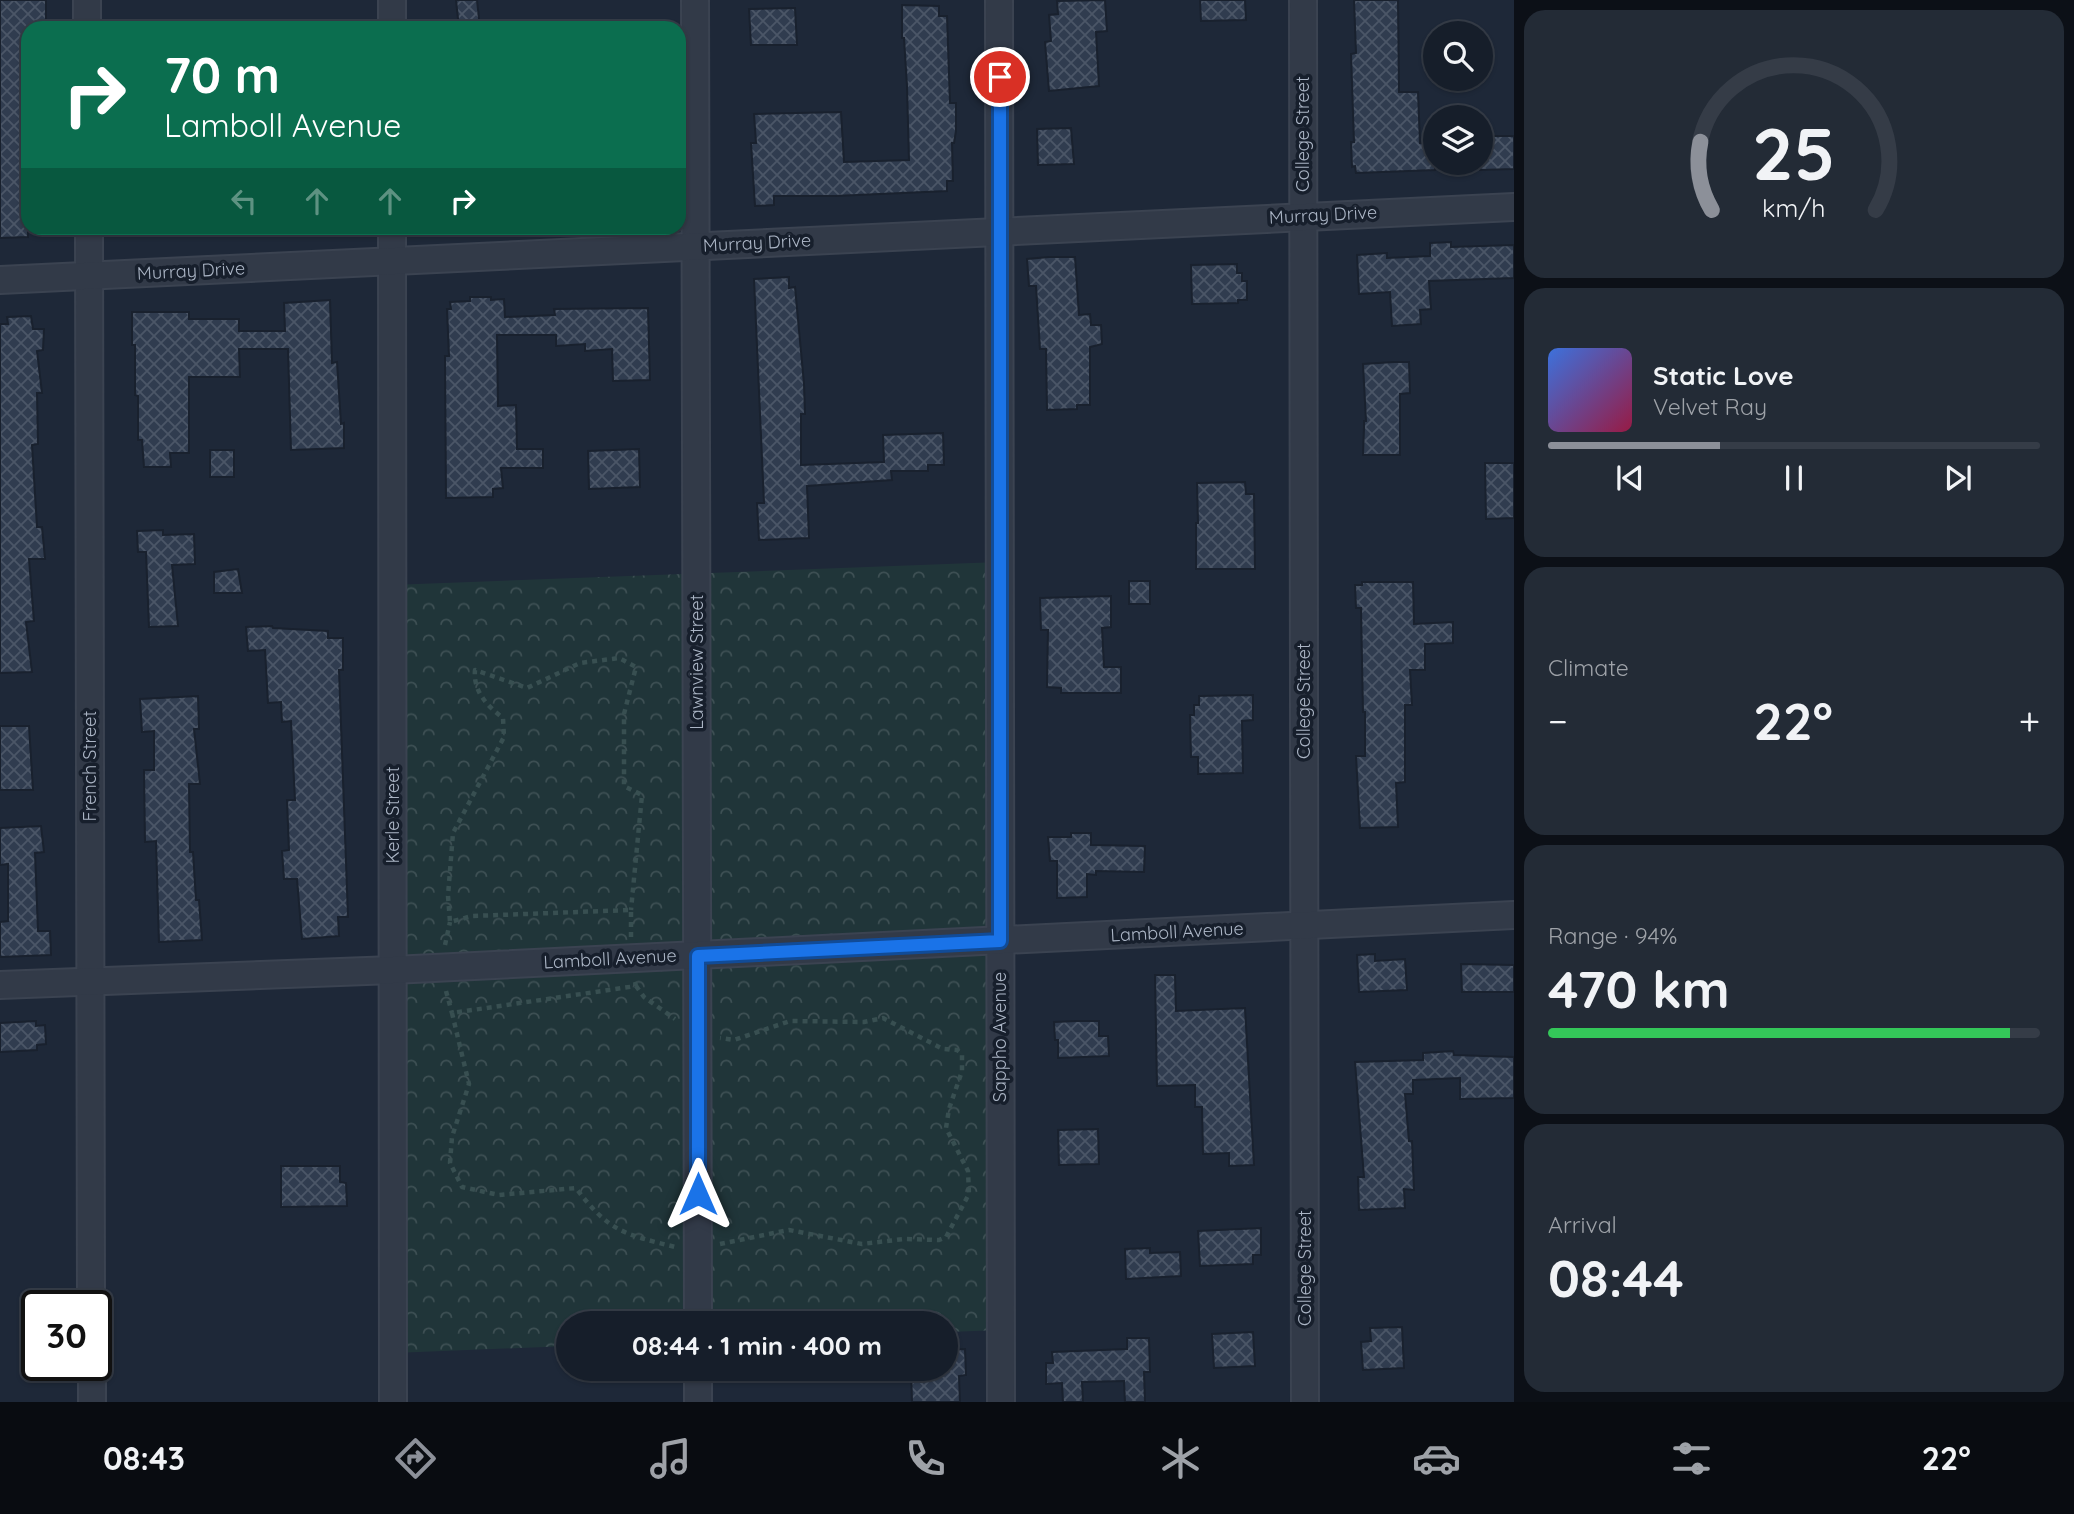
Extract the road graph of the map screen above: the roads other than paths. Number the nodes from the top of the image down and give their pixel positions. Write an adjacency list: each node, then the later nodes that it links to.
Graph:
1 (87, 0): 6 (street)
2 (392, 0): 7 (street)
3 (695, 0): 13 (street, Lawnview Street)
4 (999, 0): 10 (street, Sappho Avenue)
5 (1303, 0): 9 (street, College Street)
6 (87, 21)
7 (392, 21)
8 (1514, 207): 9 (street, Murray Drive)
9 (1303, 216): 10 (street, Murray Drive); 18 (street, College Street)
10 (1000, 232): 13 (street, Murray Drive); 19 (street, Sappho Avenue)
11 (89, 235): 15 (street, French Street)
12 (392, 235): 14 (street, Kerle Street)
13 (696, 245): 14 (street, Murray Drive); 20 (street, Lawnview Street)
14 (392, 261): 15 (street, Murray Drive); 21 (street, Kerle Street)
15 (90, 276): 16 (street, Murray Drive); 22 (street, French Street)
16 (0, 281)
17 (1514, 915): 18 (street, Lamboll Avenue)
18 (1304, 925): 19 (street, Lamboll Avenue); 32 (street, College Street)
19 (1000, 941): 20 (street, Lamboll Avenue); 31 (street, Sappho Avenue)
20 (698, 956): 21 (street, Lamboll Avenue); 25 (street, Lawnview Street)
21 (393, 970): 22 (street, Lamboll Avenue); 29 (street, Kerle Street)
22 (90, 980): 23 (street, Lamboll Avenue); 24 (street, French Street)
23 (0, 985)
24 (92, 1290)
25 (698, 1311)
26 (92, 1381): 28 (street)
27 (698, 1381): 30 (street)
28 (92, 1402)
29 (393, 1402)
30 (698, 1402)
31 (1001, 1402)
32 (1305, 1402)

